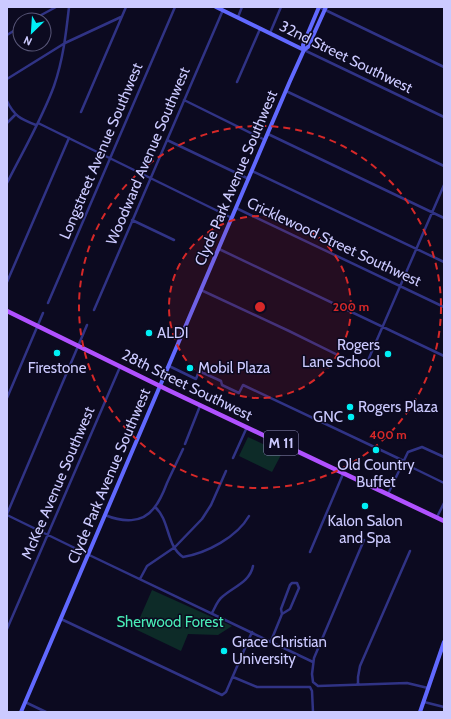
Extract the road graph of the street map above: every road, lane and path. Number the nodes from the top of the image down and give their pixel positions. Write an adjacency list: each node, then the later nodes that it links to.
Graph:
1 (56, 7): 11 (street)
2 (69, 7): 16 (street)
3 (126, 7): 12 (street)
4 (175, 7): 33 (street, Longstreet Avenue Southwest)
5 (216, 7): 10 (main road, 32nd Street Southwest)
6 (242, 7): 13 (street)
7 (281, 7): 15 (street)
8 (319, 7): 9 (street); 17 (main road, Clyde Park Avenue Southwest)
9 (325, 8): 17 (main road, Clyde Park Avenue Southwest); 18 (street)
10 (223, 10): 13 (main road, 32nd Street Southwest); 22 (street, Woodward Avenue Southwest)
11 (47, 12)
12 (121, 17): 16 (street); 24 (street)
13 (238, 18): 14 (main road, 32nd Street Southwest)
14 (260, 29): 15 (main road, 32nd Street Southwest); 20 (street)
15 (269, 33): 17 (main road, 32nd Street Southwest)
16 (65, 43): 19 (street); 28 (street)
17 (304, 50): 21 (main road, Clyde Park Avenue Southwest); 26 (street, 32nd Street Southwest)
18 (444, 66)
19 (7, 78)
20 (237, 82)
21 (286, 91): 29 (main road, Clyde Park Avenue Southwest); 34 (street)
22 (184, 100): 31 (street, Woodward Avenue Southwest); 32 (street)
23 (7, 101): 25 (street)
24 (81, 112)
25 (15, 115): 27 (street); 28 (street, Cricklewood Street Southwest)
26 (444, 117)
27 (7, 123)
28 (37, 124): 30 (street, Cricklewood Street Southwest); 38 (street)
29 (268, 134): 32 (main road, Clyde Park Avenue Southwest); 41 (street)
30 (69, 138): 33 (street, Cricklewood Street Southwest); 49 (street)
31 (167, 140): 36 (street, Woodward Avenue Southwest); 37 (street)
32 (265, 140): 35 (main road, Clyde Park Avenue Southwest)
33 (109, 159): 36 (street, Cricklewood Street Southwest); 52 (street, Longstreet Avenue Southwest)
34 (444, 166)
35 (252, 171): 37 (main road, Clyde Park Avenue Southwest); 47 (street)
36 (150, 179): 42 (street, Cricklewood Street Southwest); 44 (street, Woodward Avenue Southwest)
37 (249, 179): 40 (main road, Clyde Park Avenue Southwest)
38 (7, 183)
39 (444, 185): 41 (street)
40 (236, 208): 42 (main road, Clyde Park Avenue Southwest); 50 (street, Cricklewood Street Southwest)
41 (432, 212): 43 (street); 47 (street)
42 (232, 218): 46 (main road, Clyde Park Avenue Southwest)
43 (444, 218)
44 (132, 220): 45 (street); 54 (street, Woodward Avenue Southwest)
45 (174, 240)
46 (219, 249): 51 (main road, Clyde Park Avenue Southwest); 59 (street)
47 (416, 249): 48 (street); 50 (street)
48 (444, 262)
49 (7, 282)
50 (401, 286): 53 (street, Cricklewood Street Southwest); 59 (street)
51 (201, 290): 59 (street); 63 (main road, Clyde Park Avenue Southwest)
52 (48, 303)
53 (444, 306)
54 (94, 310)
55 (7, 311): 58 (main road, 28th Street Southwest / M 11)
56 (43, 314): 58 (street)
57 (87, 325): 60 (street)
58 (38, 326): 60 (main road, 28th Street Southwest / M 11); 65 (street)
59 (383, 328): 61 (street)
60 (79, 347): 62 (main road, 28th Street Southwest / M 11); 79 (street)
61 (444, 356)
62 (120, 366): 64 (main road, 28th Street Southwest / M 11); 84 (street, McKee Avenue Southwest)
63 (169, 366): 64 (main road, Clyde Park Avenue Southwest); 72 (street)
64 (160, 386): 66 (main road, 28th Street Southwest / M 11); 80 (main road, Clyde Park Avenue Southwest)
65 (7, 398)
66 (201, 406): 67 (main road, 28th Street Southwest / M 11); 68 (street)
67 (247, 427): 71 (street); 74 (main road, 28th Street Southwest / M 11)
68 (185, 444)
69 (183, 448): 78 (street)
70 (444, 457): 72 (street)
71 (233, 458)
72 (404, 461): 75 (street); 76 (street)
73 (226, 471): 86 (street)
74 (343, 473): 76 (main road, 28th Street Southwest / M 11); 88 (street)
75 (444, 482)
76 (388, 494): 82 (main road, 28th Street Southwest / M 11)
77 (444, 503): 82 (street)
78 (155, 507): 80 (street); 86 (street)
79 (7, 514): 84 (street)
80 (105, 515): 89 (main road, Clyde Park Avenue Southwest)
81 (249, 516): 86 (street)
82 (437, 518): 83 (main road, 28th Street Southwest / M 11)
83 (444, 521)
84 (48, 534): 89 (street); 95 (street, McKee Avenue Southwest)
85 (364, 540): 99 (street)
86 (175, 547): 91 (street)
87 (410, 551): 101 (street)
88 (310, 552)
89 (88, 555): 91 (street); 94 (main road, Clyde Park Avenue Southwest)
90 (253, 566): 92 (street)
91 (140, 579): 92 (street)
92 (212, 613): 96 (street)
93 (282, 614): 93 (street); 97 (street)
94 (61, 619): 100 (street); 103 (main road, Clyde Park Avenue Southwest)
95 (7, 629)
96 (252, 632): 97 (street); 100 (street)
97 (270, 641): 99 (street)
98 (444, 642): 102 (main road)
99 (313, 662): 101 (street)
100 (233, 677): 108 (street)
101 (358, 684): 102 (street)
102 (428, 688): 104 (main road)
103 (25, 702): 106 (main road, Clyde Park Avenue Southwest); 107 (street)
104 (423, 702): 105 (street); 109 (main road)
105 (444, 707)
106 (21, 712)
107 (46, 712)
108 (313, 712)
109 (420, 712)

